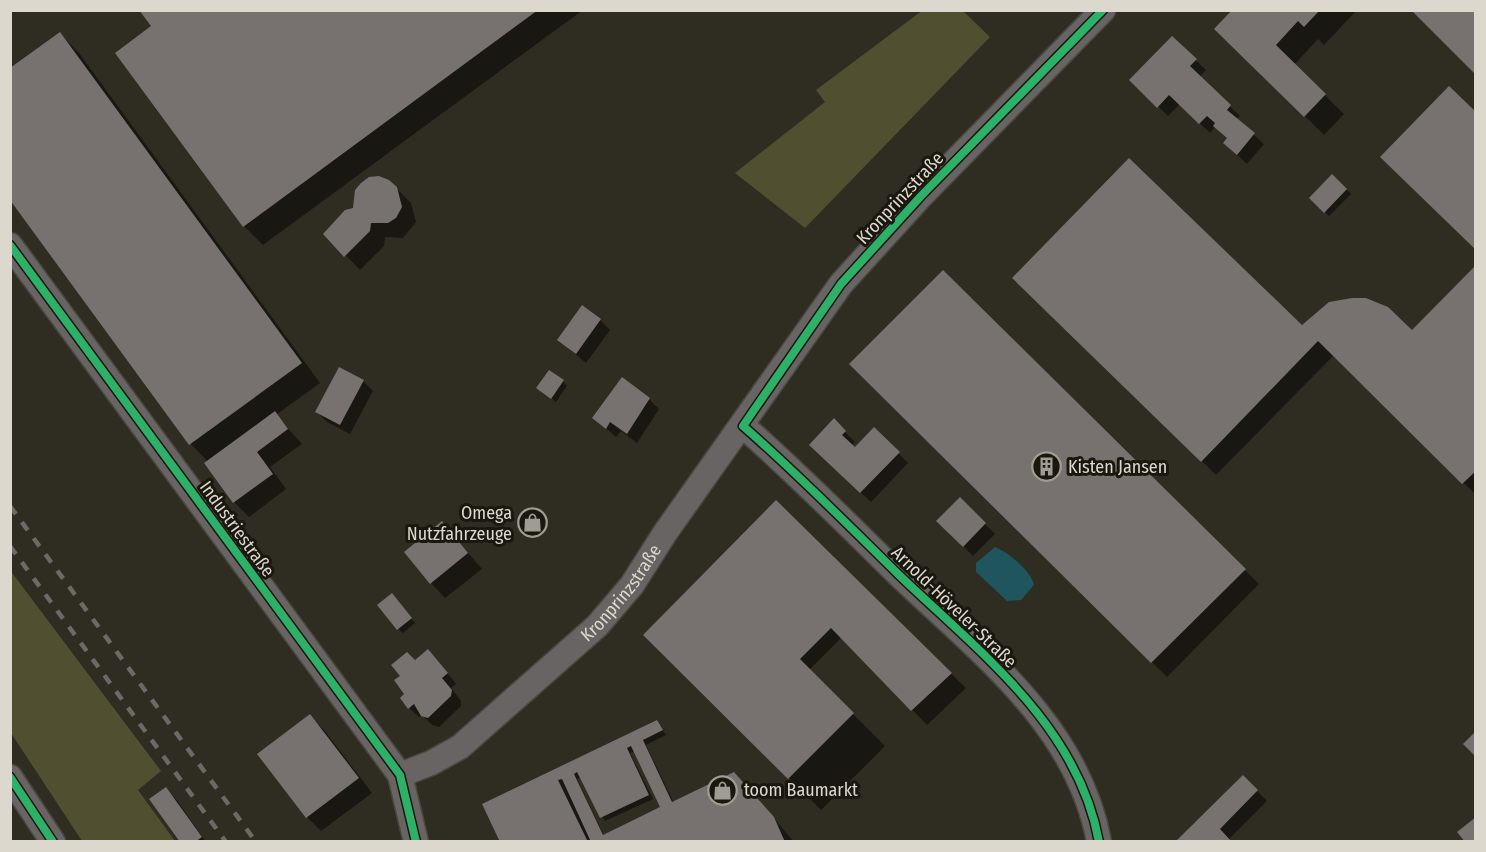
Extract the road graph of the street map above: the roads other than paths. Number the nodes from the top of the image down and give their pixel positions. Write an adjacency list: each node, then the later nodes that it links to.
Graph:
1 (1103, 10): 3 (street, Kronprinzstraße)
2 (10, 245): 4 (street, Industriestraße)
3 (743, 426): 4 (street, Kronprinzstraße); 8 (street, Arnold-Höveler-Straße)
4 (400, 775): 7 (street, Industriestraße)
5 (10, 777): 6 (street)
6 (53, 842)
7 (416, 842)
8 (1099, 842)

